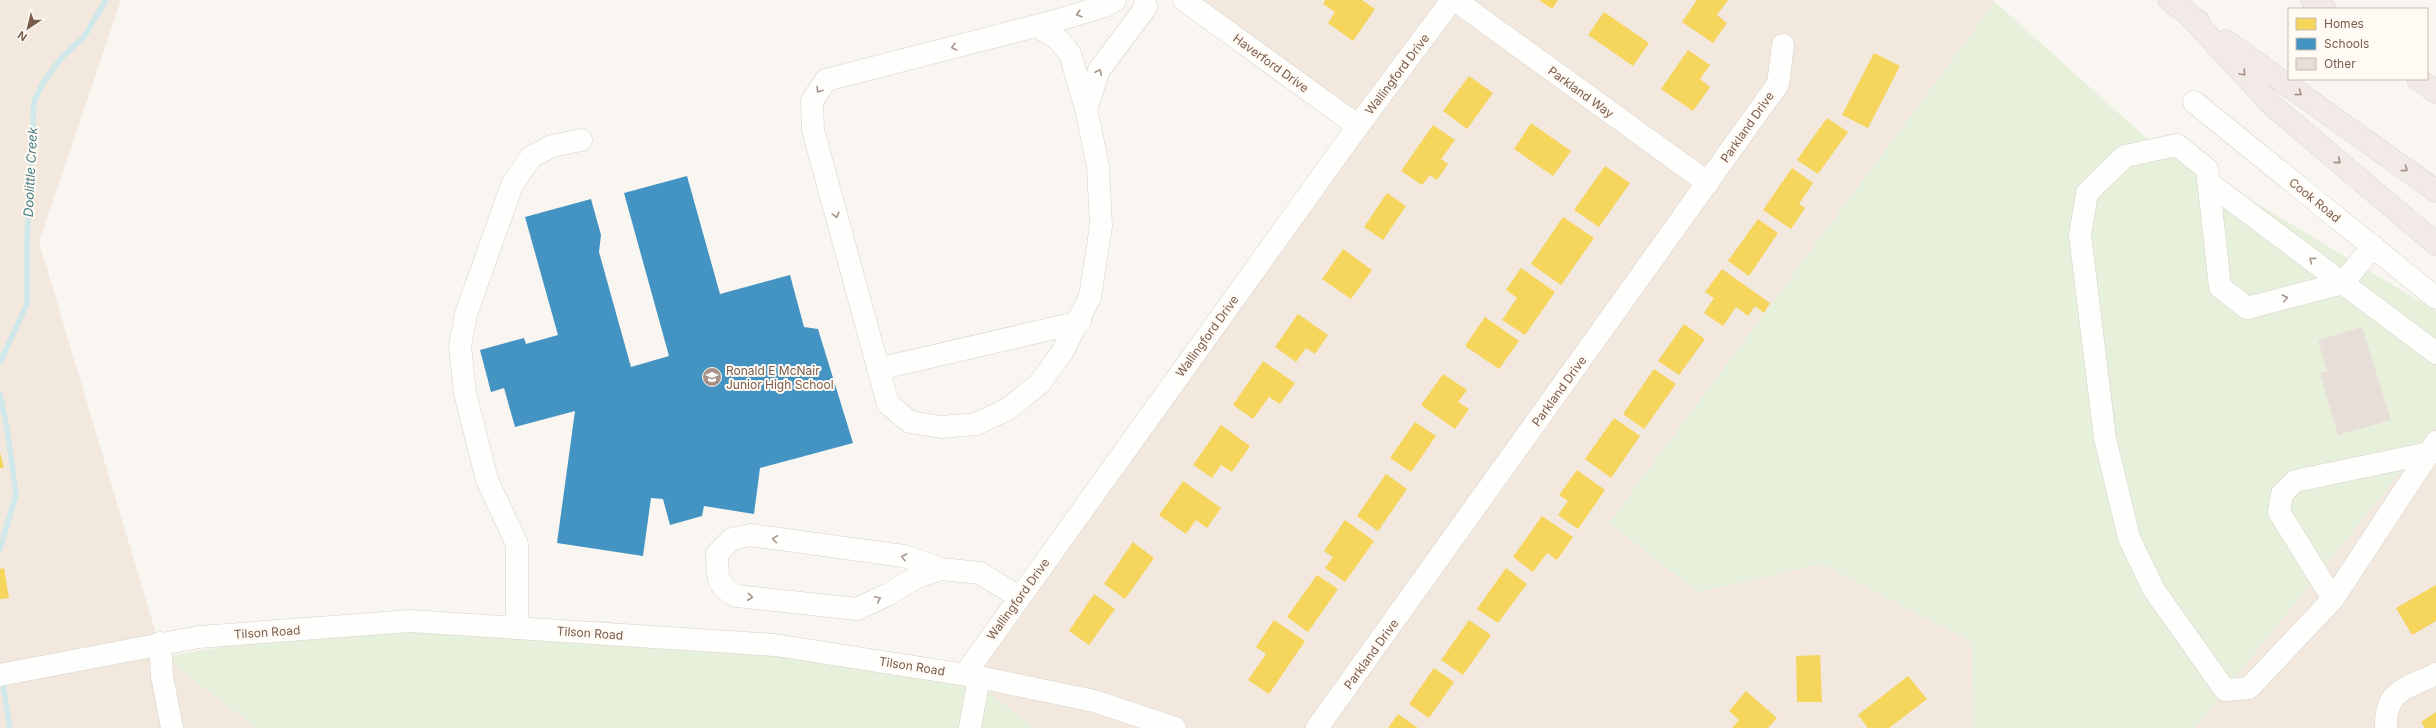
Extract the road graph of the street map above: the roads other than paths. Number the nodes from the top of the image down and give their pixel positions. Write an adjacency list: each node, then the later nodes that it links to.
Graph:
1 (1115, 0): 12 (street, one-way to 12)
2 (1145, 0): 17 (street, one-way to 2)
3 (1184, 0): 18 (street, Haverford Drive)
4 (1452, 0): 18 (street, Wallingford Drive)
5 (1455, 0): 20 (street, Parkland Way)
6 (2169, 0): 11 (highway)
7 (2308, 0): 9 (highway)
8 (2312, 0): 10 (highway)
9 (2320, 8)
10 (2324, 8)
11 (2188, 13): 22 (highway, one-way to 22); 23 (highway, one-way to 23)
12 (1036, 26): 17 (street); 29 (street, one-way to 29)
13 (1784, 45): 20 (street, Parkland Drive)
14 (2419, 80): 15 (highway)
15 (2436, 92)
16 (2194, 102): 24 (street, Cook Road)
17 (1086, 109): 27 (street)
18 (1358, 126): 32 (street, Wallingford Drive)
19 (581, 140): 34 (street)
20 (1708, 183): 42 (street, Parkland Drive)
21 (2209, 184): 25 (street, one-way to 21); 25 (street, one-way to 25); 33 (street)
22 (2436, 191)
23 (2436, 244)
24 (2373, 246): 25 (street); 26 (street, Cook Road)
25 (2343, 283): 28 (street)
26 (2436, 298)
27 (1080, 322): 29 (street); 29 (street)
28 (2436, 354)
29 (878, 369)
30 (2432, 447): 33 (street); 33 (street)
31 (941, 569): 31 (street, one-way to 31); 32 (street)
32 (1019, 597): 38 (street, Wallingford Drive)
33 (2333, 599)
34 (517, 628): 35 (street, Tilson Road); 38 (street, Tilson Road)
35 (160, 643): 37 (street, Tilson Road); 39 (street)
36 (2436, 674): 43 (street)
37 (0, 675)
38 (972, 675): 40 (street); 41 (street, Tilson Road)
39 (172, 728)
40 (970, 728)
41 (1175, 728)
42 (1317, 728)
43 (2386, 728)

